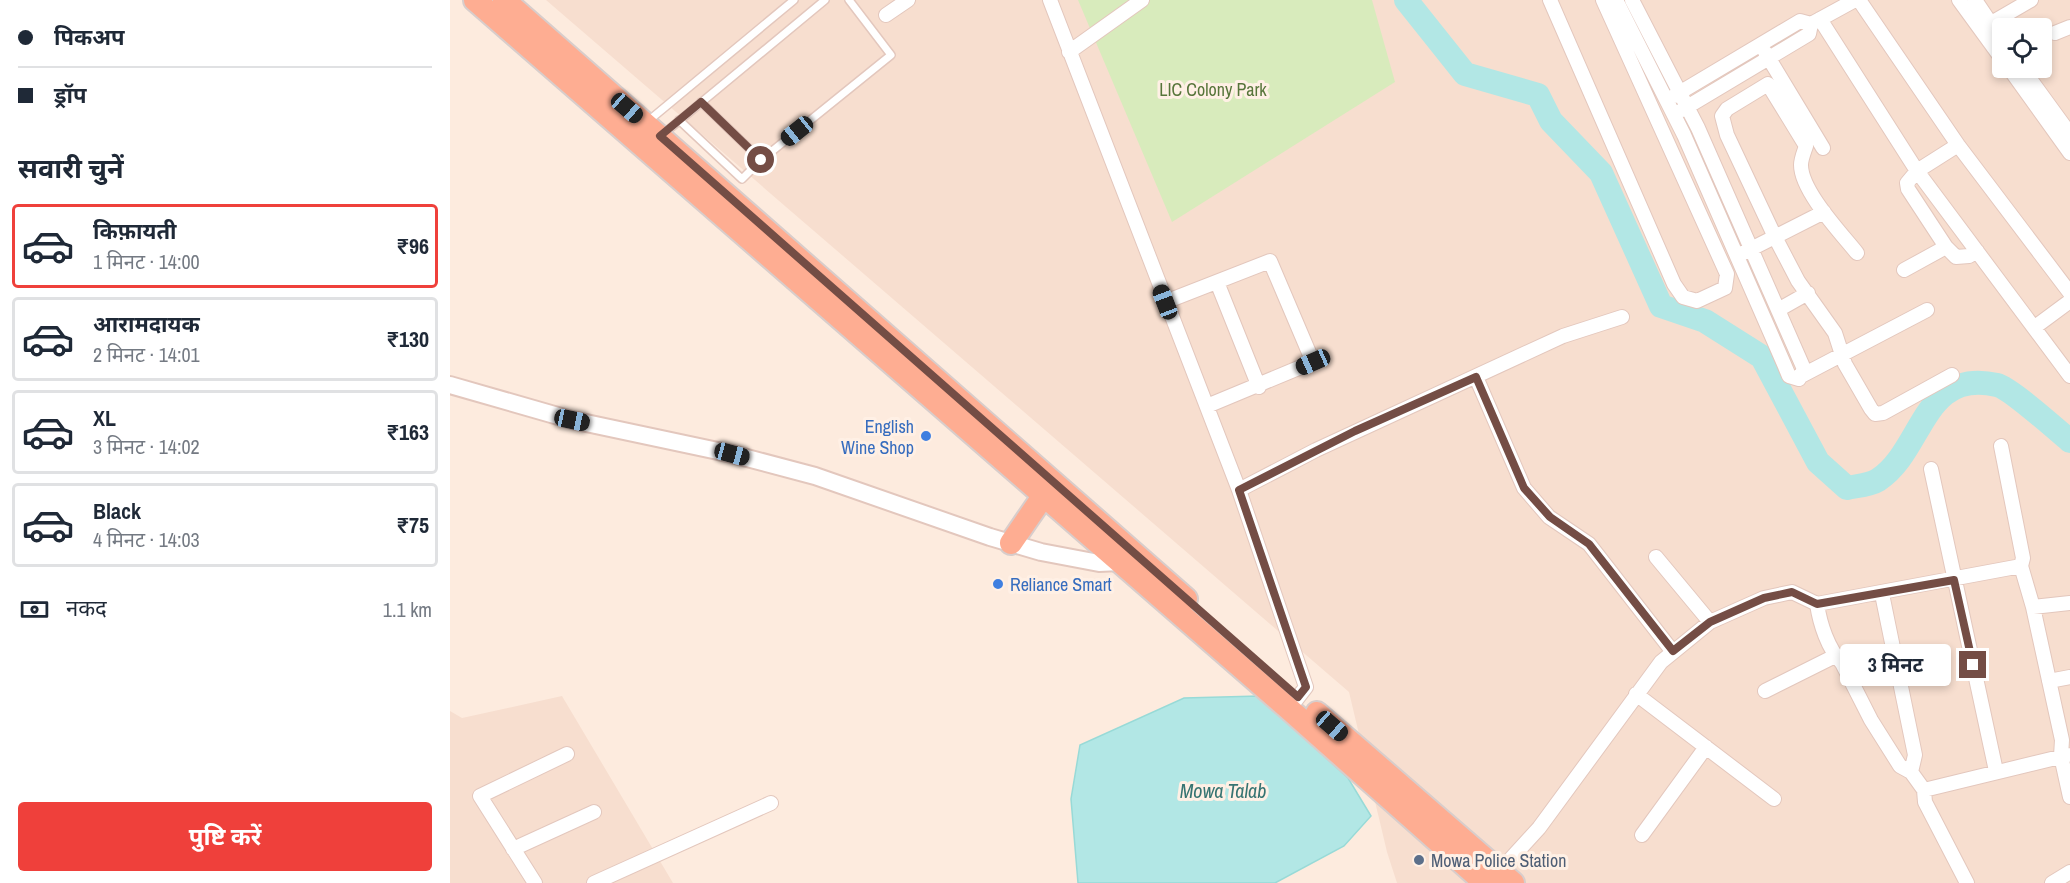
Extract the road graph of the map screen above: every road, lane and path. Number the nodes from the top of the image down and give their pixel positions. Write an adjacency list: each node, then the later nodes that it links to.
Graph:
1 (475, 0): 74 (highway)
2 (504, 0): 35 (highway)
3 (794, 0): 35 (lane)
4 (825, 0): 30 (lane)
5 (849, 0): 40 (lane)
6 (908, 0): 17 (street)
7 (1050, 0): 25 (street)
8 (1142, 0): 25 (street)
9 (1550, 0): 33 (street)
10 (1603, 0): 33 (street)
11 (1616, 0): 32 (street)
12 (1632, 0): 29 (street)
13 (1857, 0): 18 (street); 37 (street)
14 (1959, 0): 19 (street)
15 (1974, 0): 19 (street)
16 (2031, 0): 19 (street)
17 (886, 15)
18 (1816, 21): 24 (street); 26 (street); 43 (street)
19 (1986, 26): 21 (street); 23 (street)
20 (2070, 27): 22 (street)
21 (1992, 31)
22 (2055, 33)
23 (1992, 38)
24 (1761, 44): 26 (street); 29 (street)
25 (1069, 52): 58 (street)
26 (1769, 58): 31 (street); 38 (street)
27 (2016, 78): 39 (street)
28 (2029, 78): 36 (street)
29 (1681, 92): 31 (street); 32 (street)
30 (701, 102): 34 (lane); 40 (lane)
31 (1688, 106): 32 (street); 41 (street)
32 (1671, 107): 33 (street); 42 (street)
33 (1655, 115)
34 (679, 120): 35 (lane); 40 (lane)
35 (652, 130): 91 (highway)
36 (2070, 134)
37 (1958, 145): 43 (street); 56 (street)
38 (1823, 148)
39 (2070, 153)
40 (761, 160)
41 (1713, 162): 42 (street); 44 (street)
42 (1698, 168): 46 (street)
43 (1917, 171): 48 (street); 50 (street)
44 (1732, 207): 46 (street); 49 (street)
45 (1824, 212): 47 (street); 47 (street); 51 (street)
46 (1718, 214): 52 (street)
47 (1775, 237): 49 (street); 55 (street)
48 (1946, 247): 50 (street); 53 (street)
49 (1751, 250): 52 (street); 59 (street)
50 (1977, 251): 62 (street)
51 (1857, 253)
52 (1737, 257): 64 (street)
53 (1904, 270)
54 (1217, 282): 58 (street); 69 (street); 69 (street)
55 (1808, 293): 59 (street); 63 (street)
56 (2070, 293)
57 (2070, 301): 62 (street)
58 (1165, 302): 70 (street)
59 (1778, 310): 64 (street)
60 (1927, 310): 63 (street)
61 (1622, 316): 67 (street)
62 (2035, 327): 66 (street)
63 (1844, 353): 64 (street); 65 (street)
64 (1803, 375)
65 (1952, 375)
66 (2070, 376)
67 (1476, 377): 73 (street); 85 (street)
68 (450, 385): 75 (street)
69 (1258, 387): 70 (street)
70 (1207, 406): 73 (street)
71 (2001, 446): 78 (street)
72 (1931, 469): 79 (street)
73 (1239, 490): 91 (street)
74 (1044, 495): 75 (highway); 77 (highway)
75 (1011, 543): 77 (street)
76 (1656, 557): 84 (street)
77 (1120, 562): 91 (highway)
78 (2021, 566): 79 (street); 83 (street)
79 (1954, 580): 80 (street); 95 (street)
80 (1882, 594): 82 (street); 96 (street)
81 (2070, 603): 83 (street)
82 (1817, 604): 84 (street); 86 (street)
83 (2033, 607): 88 (street)
84 (1710, 622): 85 (street)
85 (1673, 651): 90 (street)
86 (1835, 656): 89 (street); 96 (street)
87 (2070, 677): 88 (street)
88 (2049, 681): 94 (street)
89 (1765, 690)
90 (1636, 694): 92 (street); 105 (street)
91 (1294, 703): 105 (highway)
92 (1706, 747): 99 (street); 102 (street)
93 (567, 754): 103 (street)
94 (2066, 755): 95 (street); 98 (street)
95 (1996, 771): 97 (street)
96 (1911, 772): 97 (street)
97 (1924, 790): 108 (street)
98 (2070, 797)
99 (1774, 799)
100 (771, 803): 107 (street)
101 (594, 812): 103 (street)
102 (1642, 835)
103 (513, 849): 106 (street)
104 (2070, 872): 109 (street)
105 (1496, 880)
106 (536, 883)
107 (594, 883)
108 (1967, 883)
109 (2052, 883)

